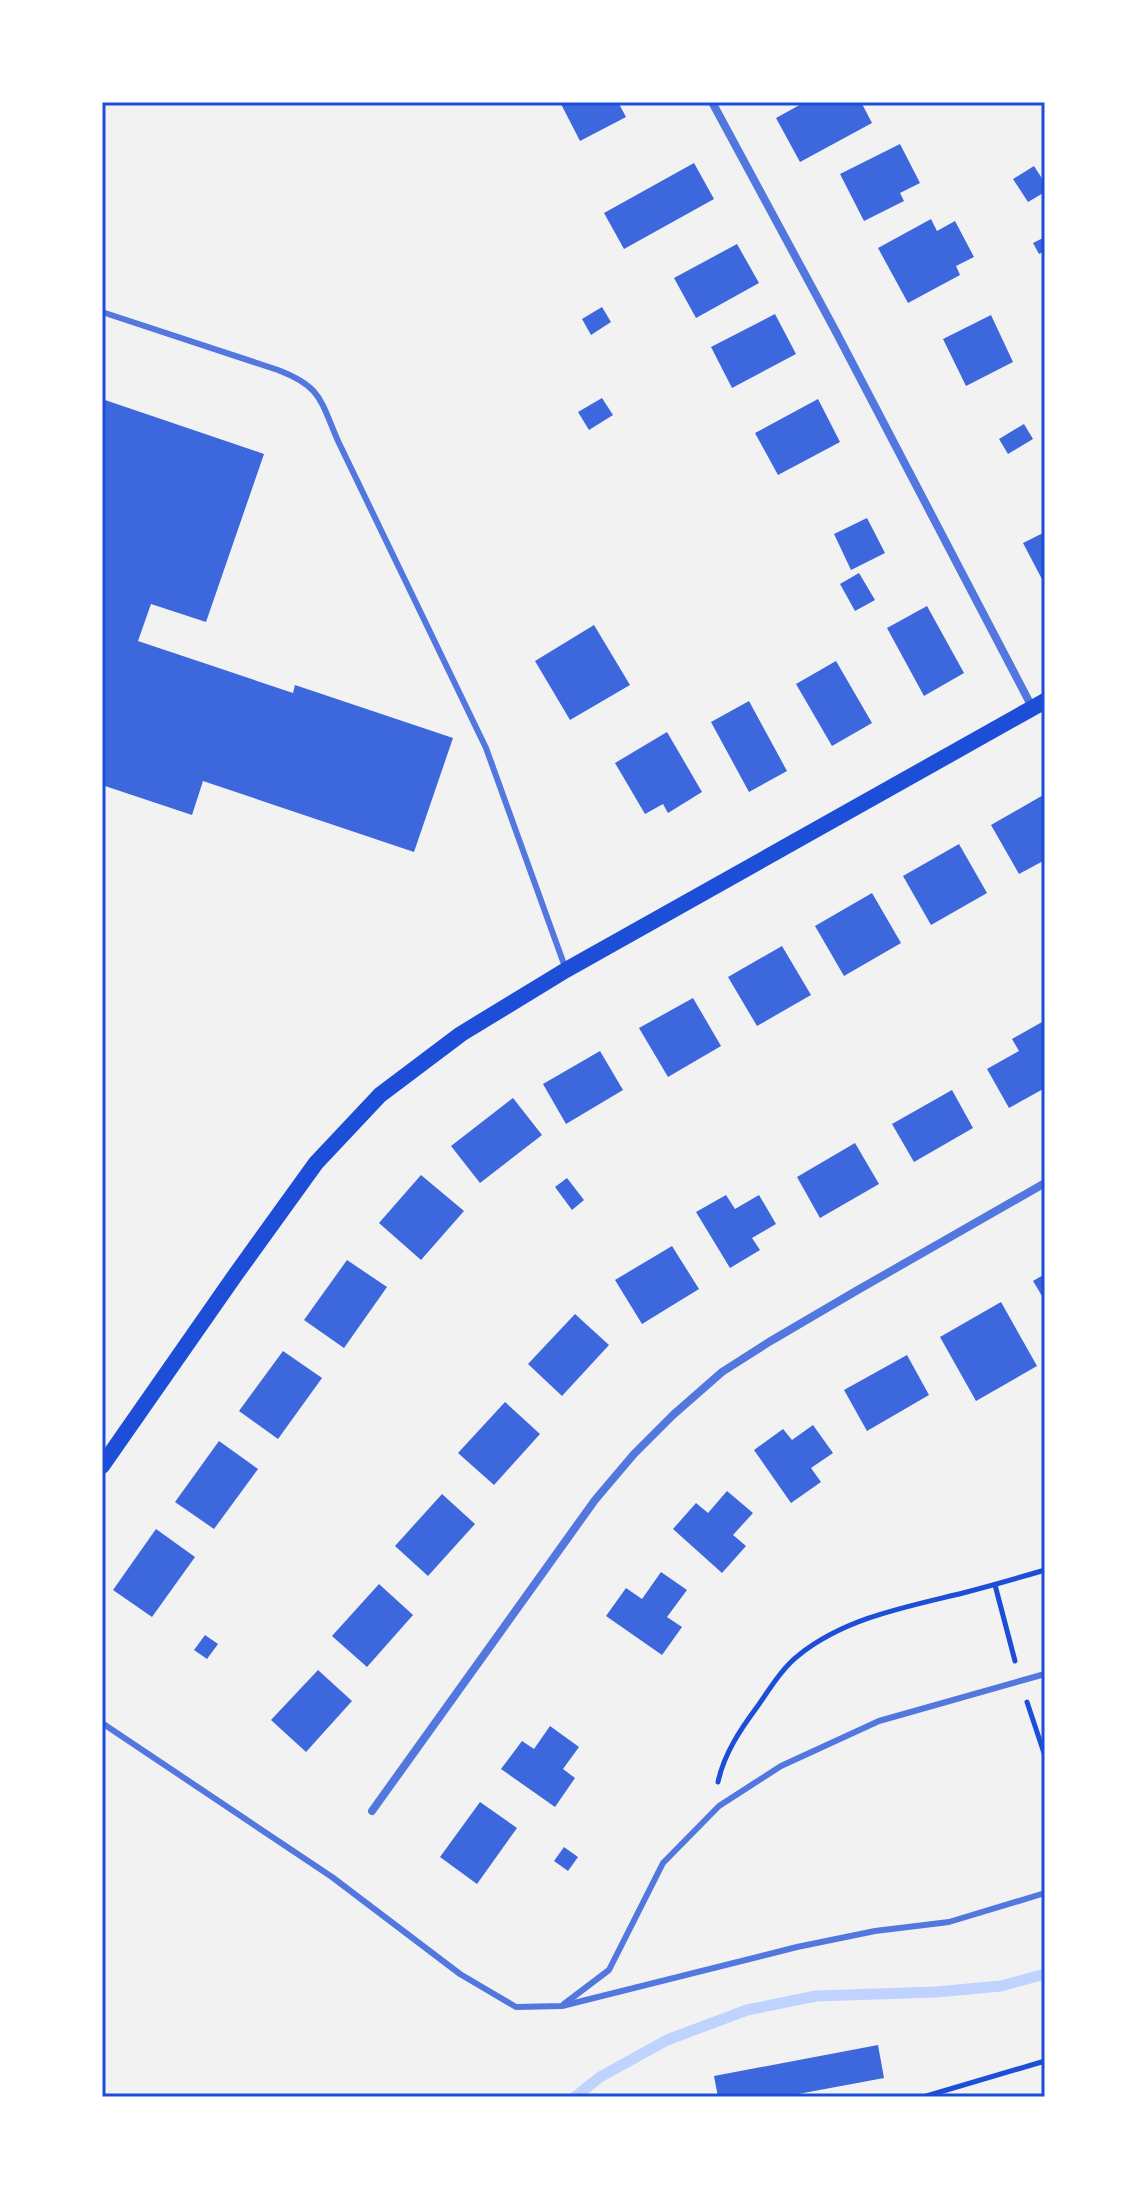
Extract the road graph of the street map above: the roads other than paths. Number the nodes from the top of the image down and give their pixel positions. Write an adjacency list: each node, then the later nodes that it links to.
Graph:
1 (712, 102): 3 (street)
2 (102, 312): 4 (lane)
3 (1039, 704): 4 (main road)
4 (566, 970): 6 (main road)
5 (1045, 1183): 9 (street)
6 (102, 1466)
7 (1045, 1674): 11 (lane)
8 (102, 1723): 11 (lane)
9 (372, 1811)
10 (1045, 1893): 11 (lane)
11 (562, 2006)

